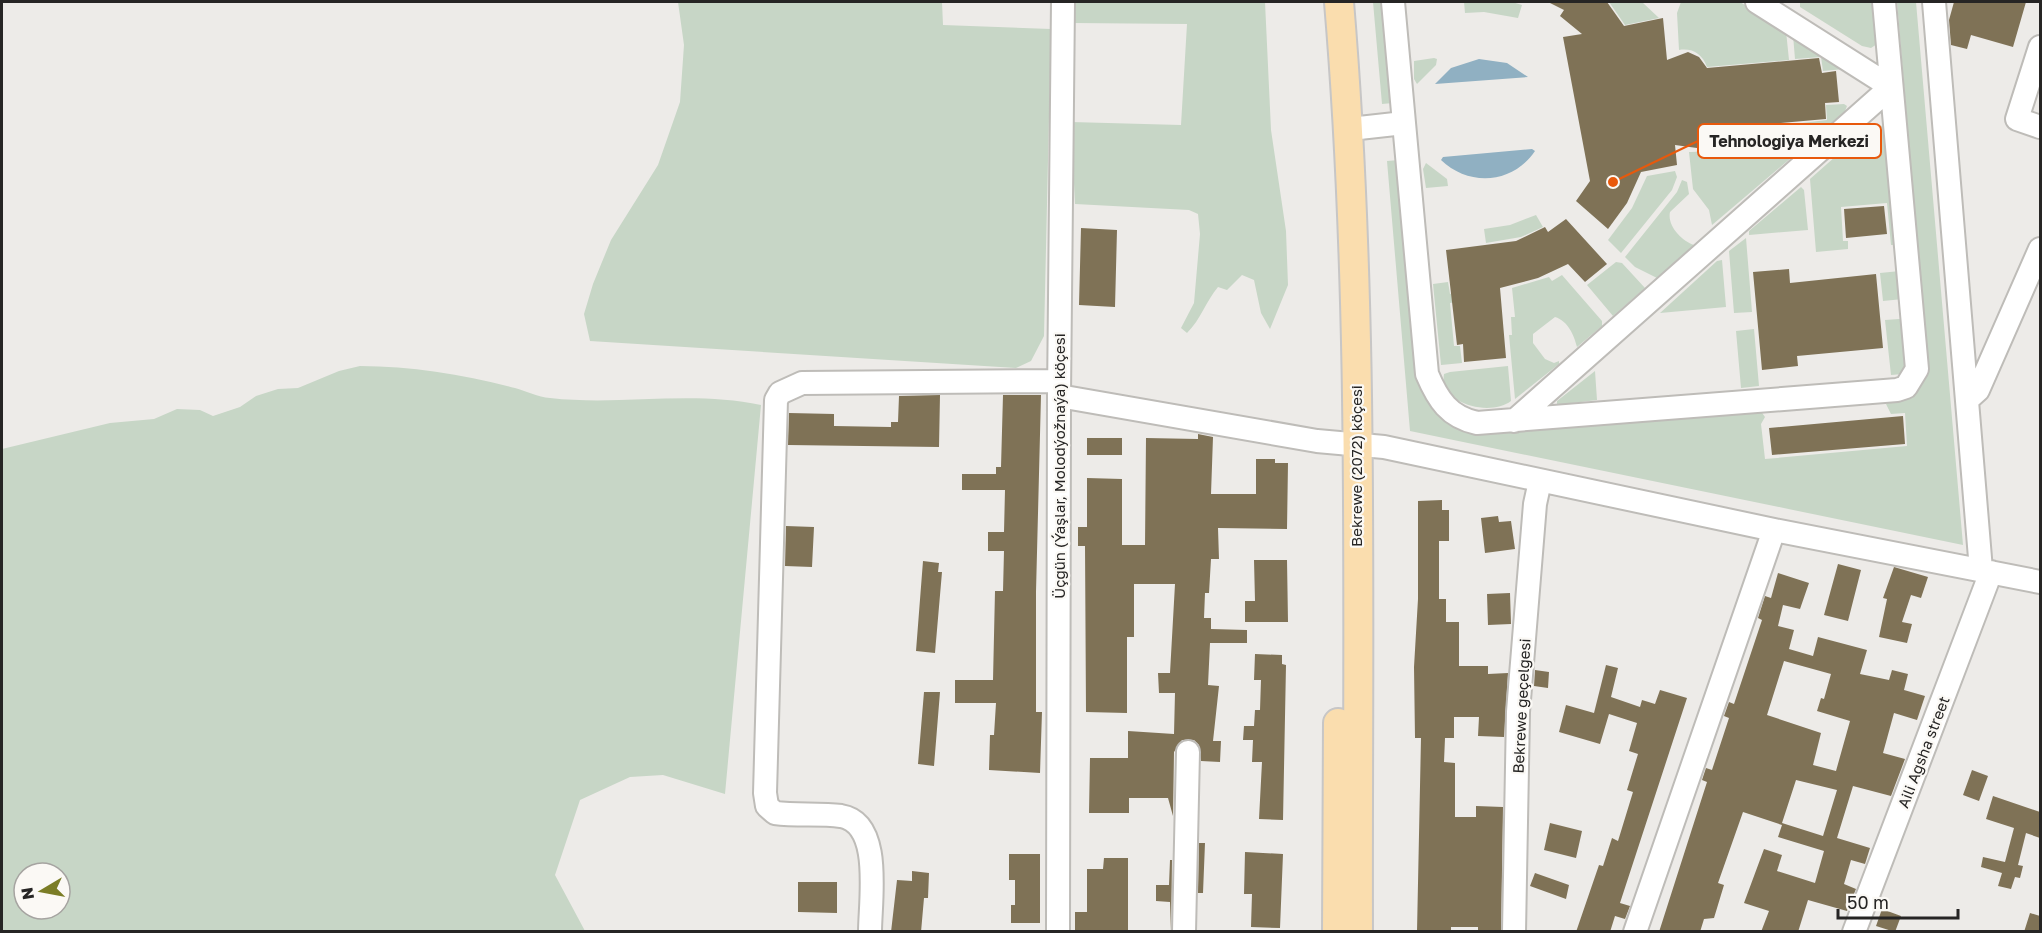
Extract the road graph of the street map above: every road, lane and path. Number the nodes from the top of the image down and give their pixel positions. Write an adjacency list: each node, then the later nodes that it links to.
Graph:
1 (1063, 2): 14 (street, Üçgün (Ýaşlar, Molodýožnaýa) köçesi)
2 (1323, 2): 17 (main road, Bekrewe (2072) köçesi)
3 (1339, 2): 12 (main road, Bekrewe (2072) köçesi)
4 (1393, 2): 10 (street)
5 (1757, 2): 9 (street)
6 (1884, 2): 9 (street)
7 (1934, 2): 15 (street)
8 (2040, 47): 11 (street)
9 (1891, 87): 16 (street); 16 (street)
10 (1404, 123): 12 (street); 16 (street)
11 (2040, 127)
12 (1350, 129): 17 (main road, Bekrewe (2072) köçesi)
13 (2040, 249): 15 (street)
14 (1059, 389): 17 (street); 23 (street); 24 (street, Üçgün (Ýaşlar, Molodýožnaýa) köçesi)
15 (1968, 399): 20 (street)
16 (1514, 421)
17 (1347, 443): 18 (street); 26 (main road, Bekrewe (2072) köçesi); 27 (main road, Bekrewe (2072) köçesi)
18 (1540, 481): 19 (street); 28 (street, Bekrewe geçelgesi)
19 (1774, 530): 20 (street); 29 (street)
20 (1986, 571): 21 (street); 30 (street, Aili Agsha street)
21 (2040, 582)
22 (1188, 752): 25 (street)
23 (870, 932)
24 (1058, 932)
25 (1184, 932)
26 (1337, 932)
27 (1358, 932)
28 (1514, 932)
29 (1635, 932)
30 (1854, 932)

